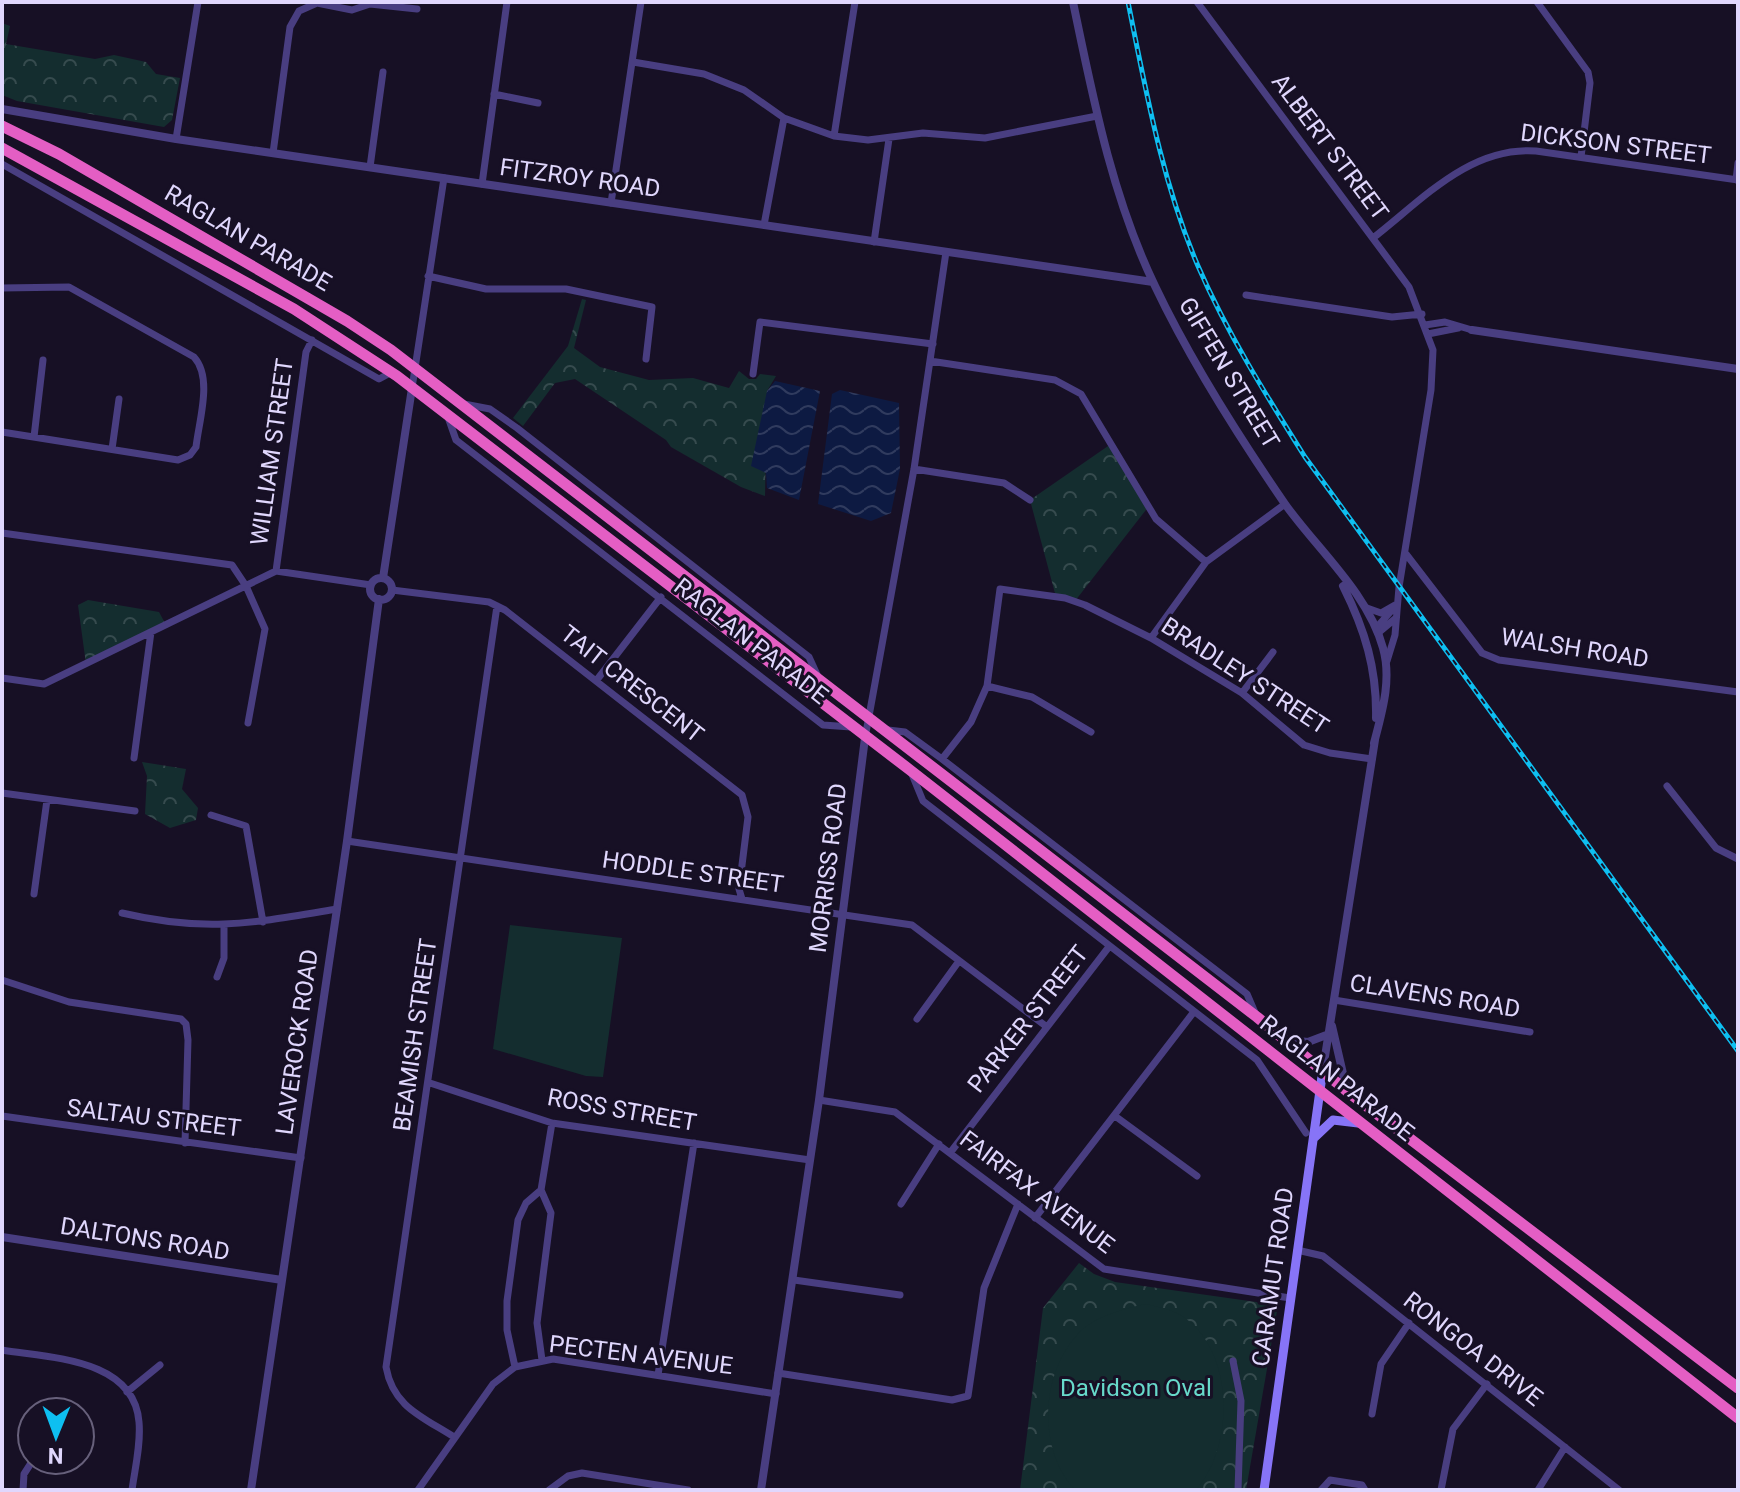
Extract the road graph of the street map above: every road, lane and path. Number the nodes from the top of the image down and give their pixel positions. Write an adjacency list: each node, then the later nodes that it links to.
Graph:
1 (198, 2): 18 (street)
2 (507, 2): 11 (street)
3 (641, 2): 9 (street)
4 (855, 2): 17 (street)
5 (1073, 2): 14 (street, GIFFEN STREET)
6 (1197, 2): 31 (street, ALBERT STREET)
7 (1537, 2): 22 (street)
8 (417, 9): 21 (street)
9 (633, 62): 15 (street); 29 (street)
10 (383, 72): 25 (street)
11 (494, 94): 12 (street); 28 (street)
12 (538, 103)
13 (2, 109): 18 (street, FITZROY ROAD)
14 (1097, 116): 19 (street); 35 (street, GIFFEN STREET)
15 (784, 118): 17 (street); 30 (street)
16 (2, 126): 46 (highway, RAGLAN PARADE)
17 (834, 136): 19 (street)
18 (176, 139): 21 (street, FITZROY ROAD)
19 (889, 139): 32 (street)
20 (2, 148): 48 (highway, RAGLAN PARADE)
21 (273, 153): 25 (street, FITZROY ROAD)
22 (1581, 157): 27 (street, DICKSON STREET); 31 (street, DICKSON STREET)
23 (1738, 163): 27 (street)
24 (2, 164): 41 (street, RAGLAN PARADE)
25 (370, 167): 26 (street, FITZROY ROAD)
26 (444, 178): 28 (street, FITZROY ROAD); 34 (street)
27 (1737, 180)
28 (482, 184): 29 (street, FITZROY ROAD)
29 (611, 203): 30 (street, FITZROY ROAD)
30 (764, 225): 32 (street, FITZROY ROAD)
31 (1373, 238): 38 (street, ALBERT STREET)
32 (874, 242): 33 (street, FITZROY ROAD)
33 (946, 252): 35 (street, FITZROY ROAD); 42 (street, MORRISS ROAD)
34 (428, 276): 43 (street); 46 (street)
35 (1153, 282): 58 (street, GIFFEN STREET)
36 (2, 288): 55 (street)
37 (1246, 295): 38 (street)
38 (1424, 320): 39 (street); 40 (street)
39 (1472, 330): 40 (street); 47 (street)
40 (1428, 334): 60 (street)
41 (312, 340): 48 (street, RAGLAN PARADE); 63 (street, WILLIAM STREET)
42 (933, 344): 45 (street, MORRISS ROAD); 49 (street)
43 (646, 359)
44 (43, 360): 54 (street)
45 (930, 361): 56 (street, MORRISS ROAD); 61 (street)
46 (413, 367): 50 (street); 85 (highway, RAGLAN PARADE)
47 (1738, 369)
48 (392, 372): 50 (highway, RAGLAN PARADE)
49 (753, 374)
50 (412, 388): 52 (highway, RAGLAN PARADE); 64 (street)
51 (119, 399): 55 (street)
52 (448, 417): 68 (street, RAGLAN PARADE); 87 (highway, RAGLAN PARADE)
53 (2, 432): 54 (street)
54 (34, 437): 55 (street)
55 (112, 449)
56 (914, 469): 57 (street); 85 (street, MORRISS ROAD)
57 (1030, 500)
58 (1285, 504): 61 (street); 62 (street, GIFFEN STREET)
59 (2, 533): 66 (street)
60 (1406, 554): 71 (street); 83 (street, WALSH ROAD)
61 (1206, 562): 77 (street)
62 (1331, 564): 70 (street, GIFFEN STREET); 76 (street, GIFFEN STREET)
63 (276, 571): 65 (street); 66 (street)
64 (383, 578): 65 (street); 67 (street)
65 (371, 585): 69 (street)
66 (246, 586): 75 (street); 86 (street)
67 (392, 590): 69 (street); 72 (street, TAIT CRESCENT)
68 (661, 597): 81 (street); 87 (street, RAGLAN PARADE)
69 (379, 599): 101 (street, LAVEROCK ROAD)
70 (1359, 601): 71 (street); 74 (street, GIFFEN STREET)
71 (1396, 602): 73 (street); 74 (street)
72 (497, 606): 81 (street, TAIT CRESCENT); 102 (street, BEAMISH STREET)
73 (1396, 616): 74 (street); 79 (street)
74 (1377, 631): 76 (street); 79 (street)
75 (151, 632): 80 (street); 92 (street)
76 (1366, 637): 91 (street)
77 (1151, 638): 82 (street, BRADLEY STREET); 84 (street, BRADLEY STREET)
78 (1273, 652): 84 (street)
79 (1386, 666): 91 (street)
80 (2, 678)
81 (596, 681): 105 (street, TAIT CRESCENT)
82 (987, 686): 89 (street); 93 (street, BRADLEY STREET)
83 (1738, 692)
84 (1242, 693): 94 (street, BRADLEY STREET)
85 (868, 719): 88 (highway, RAGLAN PARADE); 90 (street, MORRISS ROAD)
86 (248, 723)
87 (853, 727): 90 (highway, RAGLAN PARADE)
88 (882, 729): 93 (street, RAGLAN PARADE); 117 (highway, RAGLAN PARADE)
89 (1091, 732)
90 (865, 738): 95 (highway, RAGLAN PARADE); 108 (street, MORRISS ROAD)
91 (1374, 743): 94 (street)
92 (134, 758)
93 (942, 759): 117 (street, RAGLAN PARADE)
94 (1372, 759): 115 (street)
95 (910, 770): 111 (street, RAGLAN PARADE); 124 (highway, RAGLAN PARADE)
96 (1667, 786): 103 (street)
97 (2, 793): 98 (street)
98 (47, 800): 99 (street); 104 (street)
99 (135, 811)
100 (211, 815): 109 (street)
101 (347, 841): 102 (street, HODDLE STREET); 106 (street, LAVEROCK ROAD)
102 (459, 857): 105 (street, HODDLE STREET); 127 (street, BEAMISH STREET)
103 (1738, 859)
104 (34, 894)
105 (742, 899): 108 (street, HODDLE STREET)
106 (337, 909): 109 (street); 140 (street, LAVEROCK ROAD)
107 (122, 913): 110 (street)
108 (843, 914): 112 (street, HODDLE STREET); 130 (street, MORRISS ROAD)
109 (263, 922): 110 (street)
110 (224, 926): 113 (street)
111 (1108, 948): 116 (street, RAGLAN PARADE); 120 (street, PARKER STREET)
112 (959, 961): 118 (street); 120 (street, HODDLE STREET)
113 (217, 977)
114 (2, 980): 136 (street)
115 (1334, 1000): 119 (street); 121 (street, CLAVENS ROAD)
116 (1193, 1013): 125 (street, RAGLAN PARADE); 132 (street)
117 (1257, 1017): 123 (highway, RAGLAN PARADE)
118 (917, 1019)
119 (1331, 1022): 122 (street); 128 (street)
120 (1047, 1027): 139 (street, PARKER STREET)
121 (1530, 1032)
122 (1329, 1034): 123 (street); 126 (street)
123 (1283, 1038): 124 (highway); 126 (highway, RAGLAN PARADE)
124 (1268, 1052): 125 (street); 129 (highway, RAGLAN PARADE)
125 (1260, 1064): 135 (street, RAGLAN PARADE)
126 (1323, 1069): 128 (highway, RAGLAN PARADE); 129 (main road, CARAMUT ROAD)
127 (430, 1083): 133 (street, ROSS STREET); 167 (street, BEAMISH STREET)
128 (1347, 1091): 162 (highway, RAGLAN PARADE)
129 (1320, 1093): 134 (highway, RAGLAN PARADE); 135 (main road, CARAMUT ROAD)
130 (819, 1100): 138 (street, FAIRFAX AVENUE); 141 (street, MORRISS ROAD)
131 (2, 1116): 136 (street, SALTAU STREET)
132 (1115, 1116): 142 (street); 146 (street)
133 (552, 1123): 137 (street, ROSS STREET); 143 (street)
134 (1358, 1123): 135 (main road); 166 (highway, RAGLAN PARADE)
135 (1310, 1136): 148 (main road, CARAMUT ROAD)
136 (185, 1143): 140 (street, SALTAU STREET)
137 (694, 1143): 141 (street, ROSS STREET); 160 (street)
138 (939, 1144): 139 (street, FAIRFAX AVENUE); 144 (street)
139 (950, 1153): 145 (street, FAIRFAX AVENUE)
140 (301, 1158): 149 (street, LAVEROCK ROAD)
141 (810, 1160): 150 (street, MORRISS ROAD)
142 (1197, 1176)
143 (541, 1190): 155 (street); 158 (street)
144 (901, 1204)
145 (1018, 1204): 146 (street, FAIRFAX AVENUE); 159 (street)
146 (1035, 1218): 152 (street, FAIRFAX AVENUE)
147 (2, 1237): 149 (street, DALTONS ROAD)
148 (1297, 1250): 152 (main road, CARAMUT ROAD); 153 (street, RONGOA DRIVE)
149 (282, 1280): 171 (street, LAVEROCK ROAD)
150 (794, 1280): 151 (street); 159 (street, MORRISS ROAD)
151 (900, 1295)
152 (1290, 1298): 177 (main road, CARAMUT ROAD)
153 (1409, 1323): 161 (street, RONGOA DRIVE); 165 (street)
154 (2, 1350): 163 (street)
155 (542, 1360): 158 (street, PECTEN AVENUE); 160 (street, PECTEN AVENUE)
156 (1233, 1361): 176 (street)
157 (160, 1365): 163 (street)
158 (515, 1367): 167 (street, PECTEN AVENUE)
159 (778, 1373): 164 (street, MORRISS ROAD)
160 (658, 1375): 164 (street, PECTEN AVENUE)
161 (1487, 1384): 168 (street, RONGOA DRIVE); 180 (street)
162 (1738, 1388)
163 (127, 1392): 170 (street)
164 (776, 1394): 175 (street, MORRISS ROAD)
165 (1372, 1414)
166 (1738, 1418)
167 (454, 1437): 172 (street, PECTEN AVENUE)
168 (1565, 1447): 181 (street); 182 (street, RONGOA DRIVE)
169 (650, 1487): 173 (street); 174 (street)
170 (132, 1490)
171 (251, 1490)
172 (418, 1490)
173 (549, 1490)
174 (688, 1490)
175 (761, 1490)
176 (1238, 1490)
177 (1264, 1490)
178 (1321, 1490): 179 (street)
179 (1365, 1490)
180 (1441, 1490)
181 (1538, 1490)
182 (1619, 1490)

